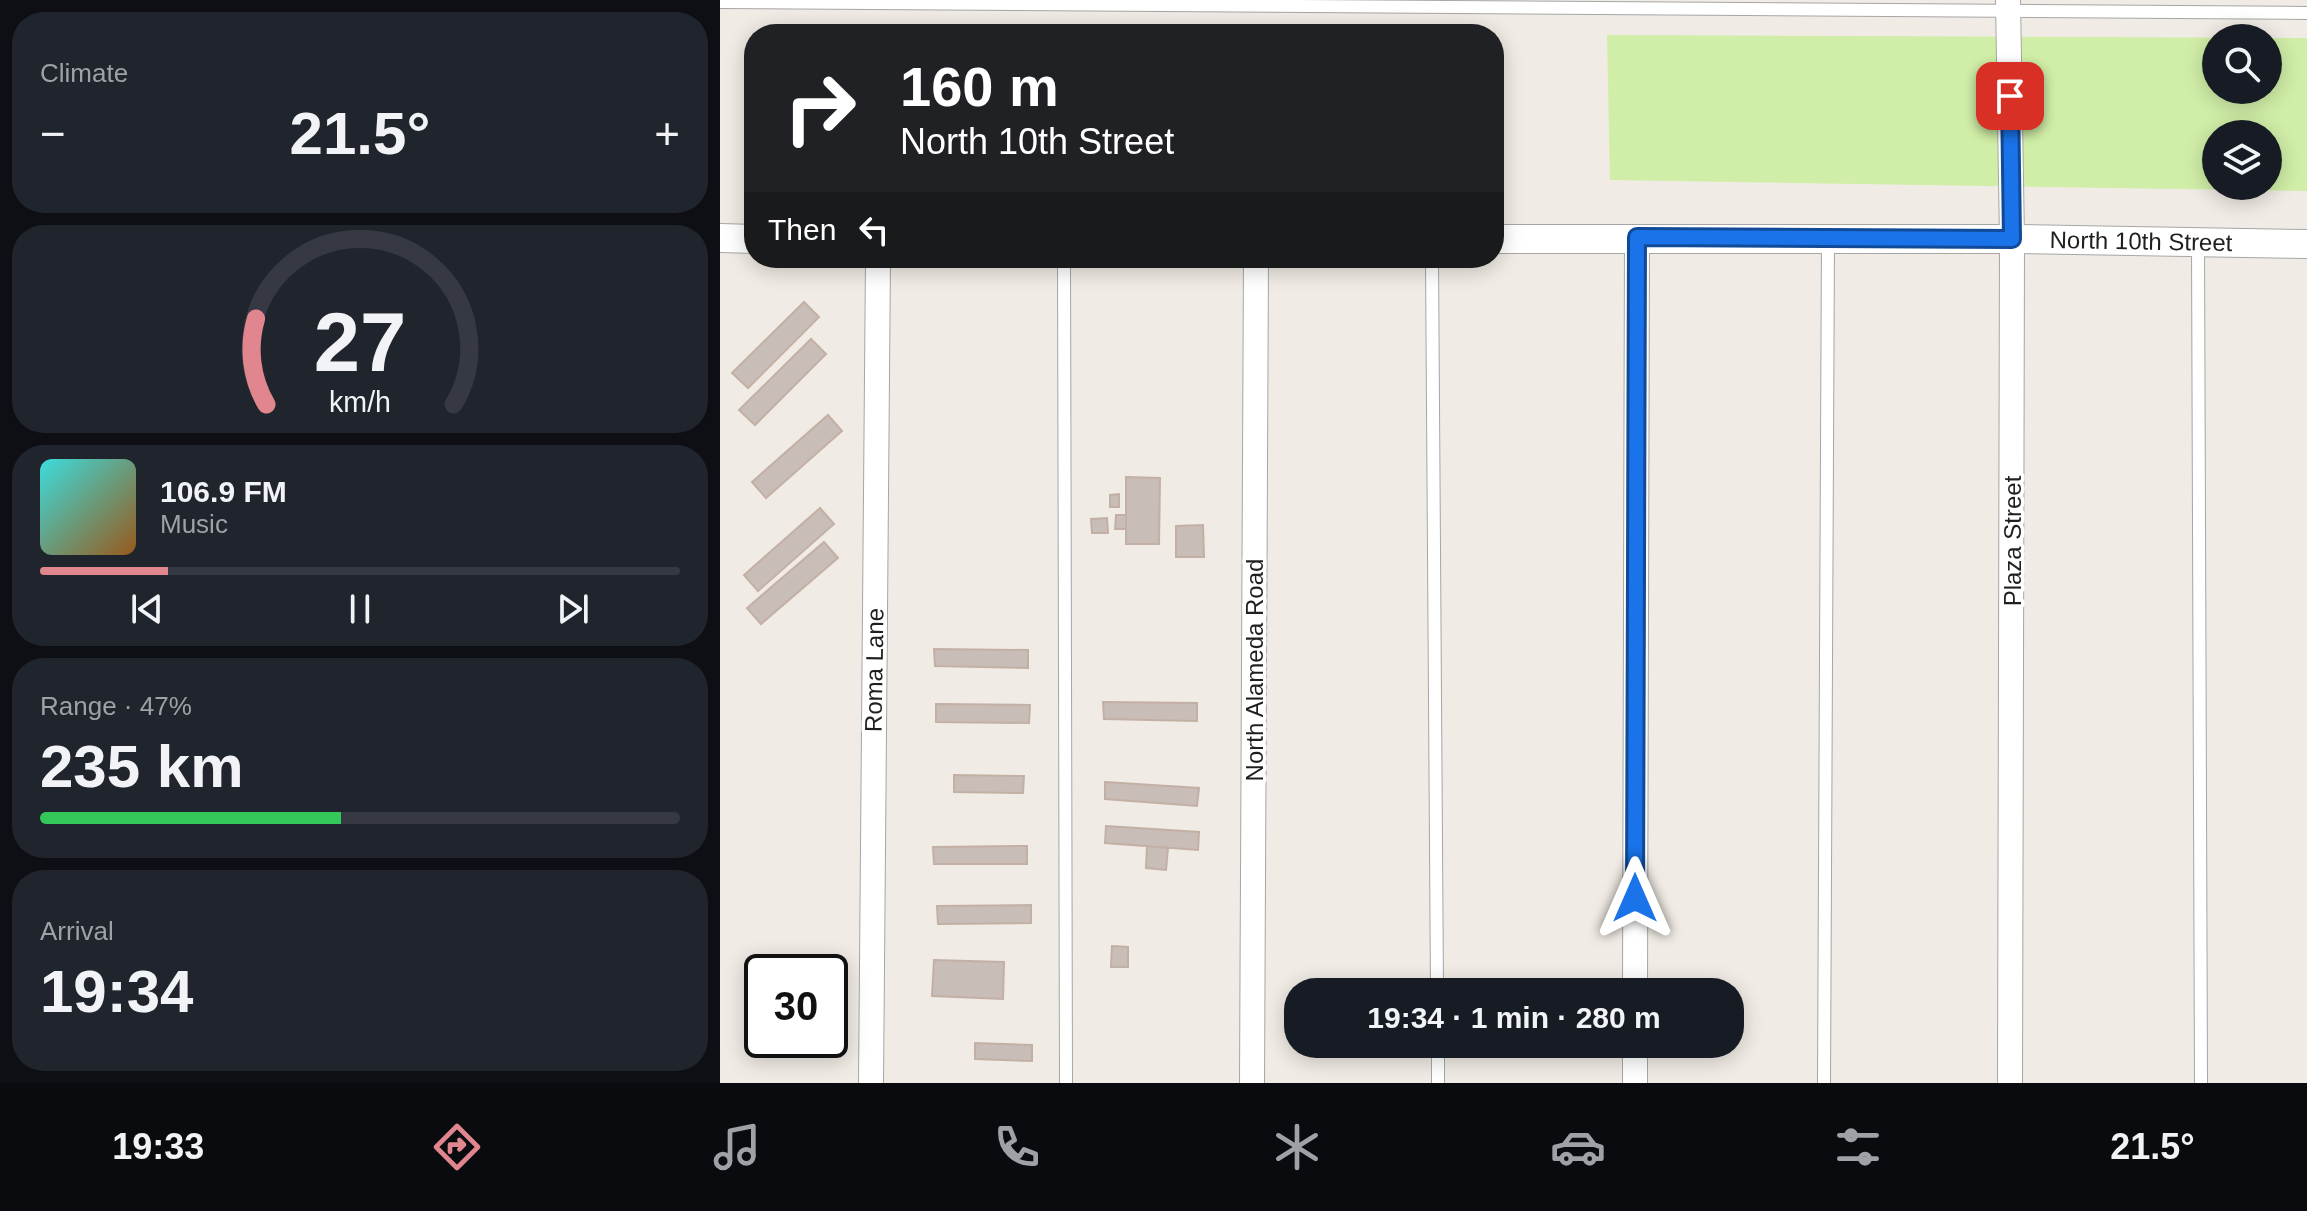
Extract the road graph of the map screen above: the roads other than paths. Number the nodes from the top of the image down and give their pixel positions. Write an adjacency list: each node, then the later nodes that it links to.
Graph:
1 (720, 2): 2 (lane)
2 (2008, 5): 3 (lane); 9 (street, Plaza Street)
3 (2307, 13)
4 (1637, 237): 6 (street, North 10th Street); 8 (street, North 10th Street); 17 (street)
5 (720, 238): 7 (street)
6 (1828, 238): 9 (street, North 10th Street); 25 (lane)
7 (744, 239)
8 (1504, 239)
9 (2012, 239): 10 (street, North 10th Street); 26 (street, Plaza Street)
10 (2198, 241): 11 (street, North 10th Street); 27 (lane)
11 (2307, 244)
12 (878, 268): 20 (street, Roma Lane)
13 (1064, 268): 21 (lane)
14 (1256, 268): 22 (street, North Alameda Road)
15 (1432, 268): 16 (lane)
16 (1437, 978)
17 (1635, 978)
18 (1438, 1058): 23 (lane)
19 (1635, 1058): 24 (street)
20 (871, 1083)
21 (1066, 1083)
22 (1252, 1083)
23 (1438, 1083)
24 (1635, 1083)
25 (1824, 1083)
26 (2010, 1083)
27 (2201, 1083)

